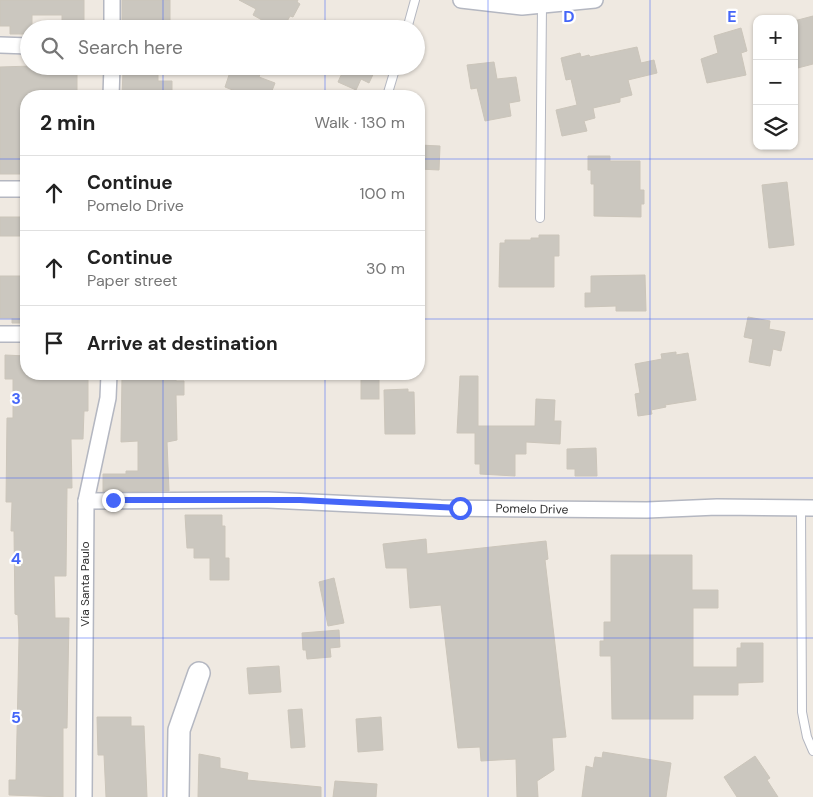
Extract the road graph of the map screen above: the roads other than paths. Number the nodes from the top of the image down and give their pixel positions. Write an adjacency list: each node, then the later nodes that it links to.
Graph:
1 (112, 0): 6 (street)
2 (415, 0): 7 (lane)
3 (462, 0): 5 (street)
4 (595, 0): 5 (street)
5 (542, 5): 16 (lane)
6 (112, 20)
7 (409, 20)
8 (0, 45): 9 (street)
9 (20, 46)
10 (112, 75): 12 (street)
11 (393, 75): 13 (lane)
12 (111, 90)
13 (389, 90)
14 (0, 189): 15 (street)
15 (20, 189)
16 (540, 218)
17 (0, 334): 18 (street)
18 (20, 334)
19 (109, 380): 20 (street, Via Santa Paulo)
20 (90, 501): 21 (street, Pomelo Drive); 24 (street, Via Santa Paulo)
21 (807, 508): 23 (lane)
22 (199, 673): 25 (street)
23 (813, 751)
24 (84, 797)
25 (178, 797)

